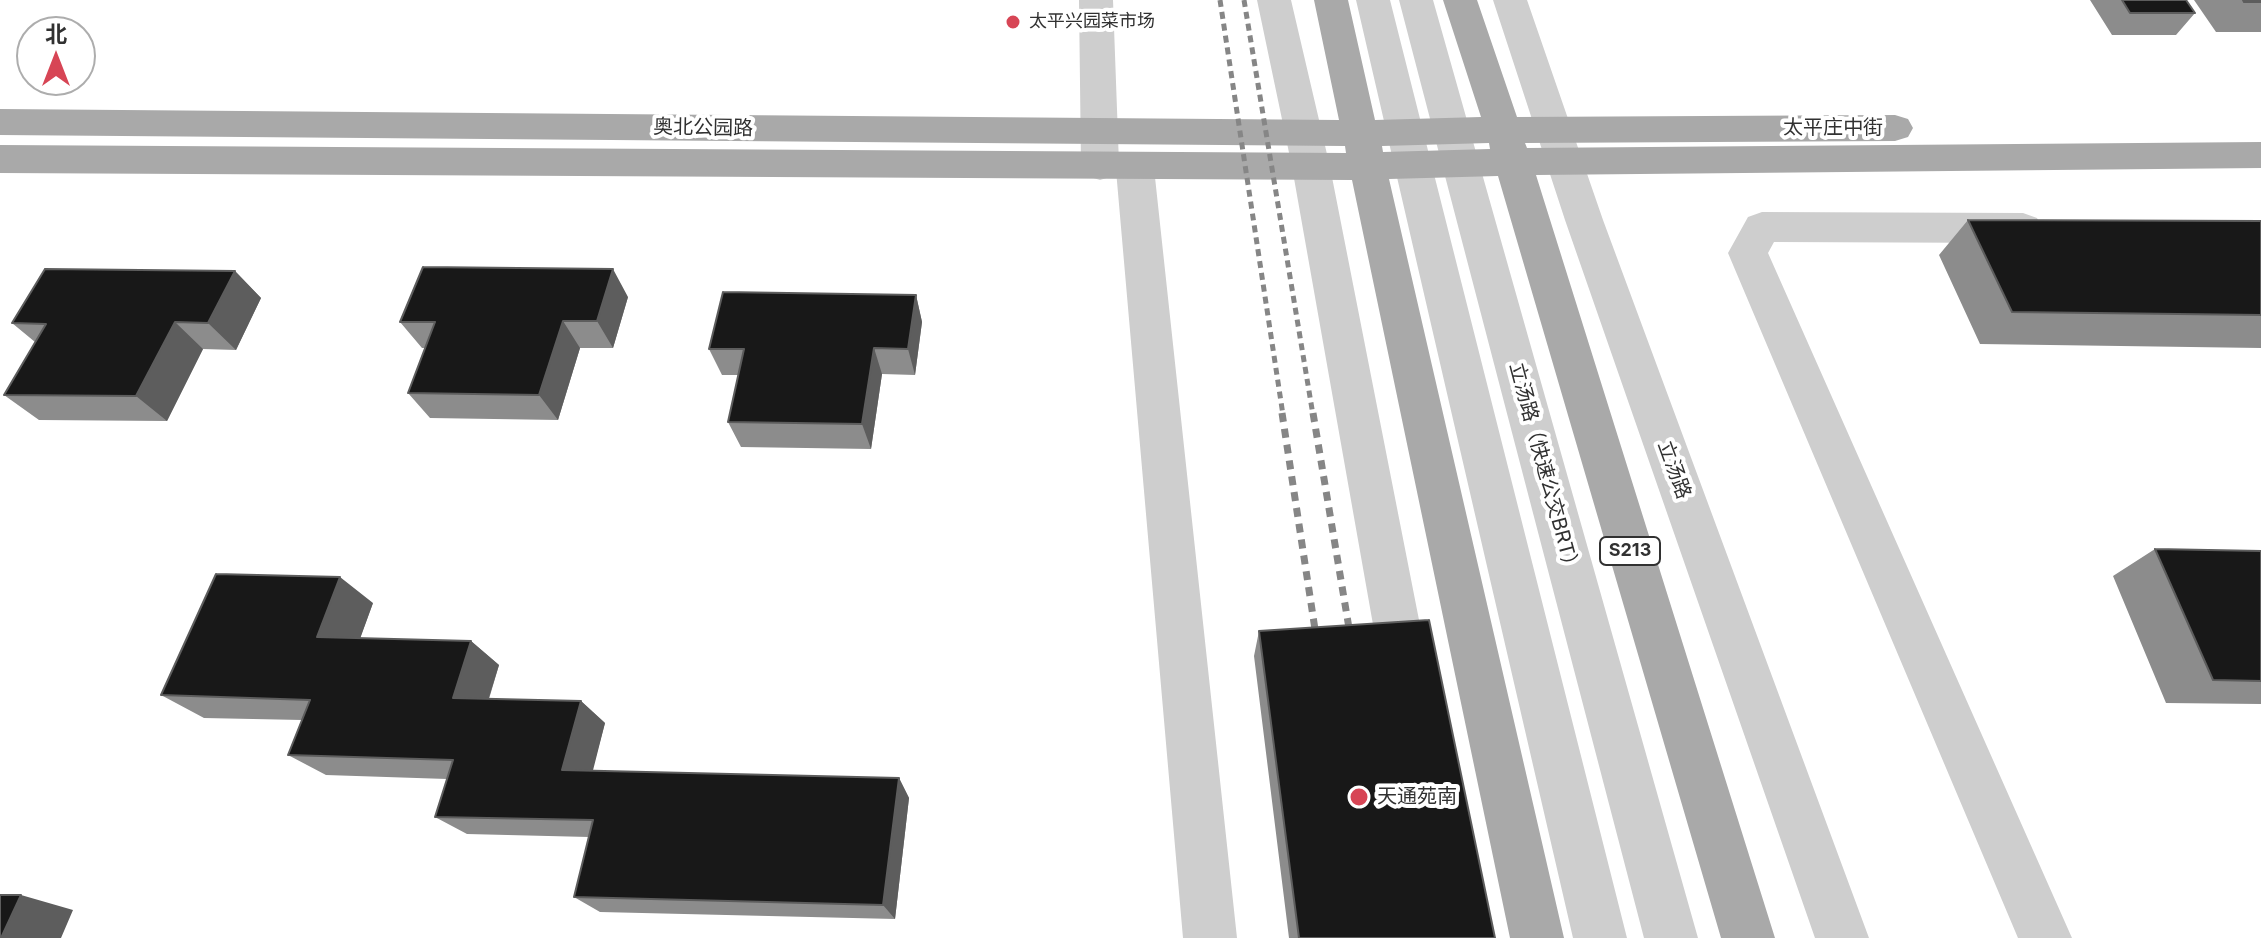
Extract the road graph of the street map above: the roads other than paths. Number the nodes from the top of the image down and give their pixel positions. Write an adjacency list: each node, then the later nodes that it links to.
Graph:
1 (1096, 0): 16 (street)
2 (1274, 0): 14 (street)
3 (1331, 0): 15 (main road)
4 (1373, 0): 13 (street)
5 (1416, 0): 12 (street, 立汤路（快速公交BRT）)
6 (1460, 0): 11 (main road, S213)
7 (1510, 0): 10 (street, 立汤路)
8 (0, 122): 16 (main road, 奥北公园路)
9 (2261, 127): 10 (main road, 太平庄中街)
10 (1559, 145): 11 (main road, 太平庄中街); 17 (main road, 太平庄中街); 26 (street, 立汤路)
11 (1507, 147): 12 (main road, 太平庄中街); 25 (main road, S213)
12 (1458, 148): 13 (main road, 奥北公园路); 24 (street, 立汤路（快速公交BRT）)
13 (1410, 149): 15 (main road, 奥北公园路); 23 (street)
14 (1306, 150): 15 (main road, 奥北公园路); 16 (main road, 奥北公园路); 20 (street)
15 (1365, 150): 22 (main road)
16 (1111, 155): 18 (main road, 奥北公园路); 21 (street)
17 (2261, 155)
18 (0, 159)
19 (2058, 228): 27 (street)
20 (1415, 722)
21 (1210, 938)
22 (1537, 938)
23 (1600, 938)
24 (1671, 938)
25 (1748, 938)
26 (1842, 938)
27 (2045, 938)

